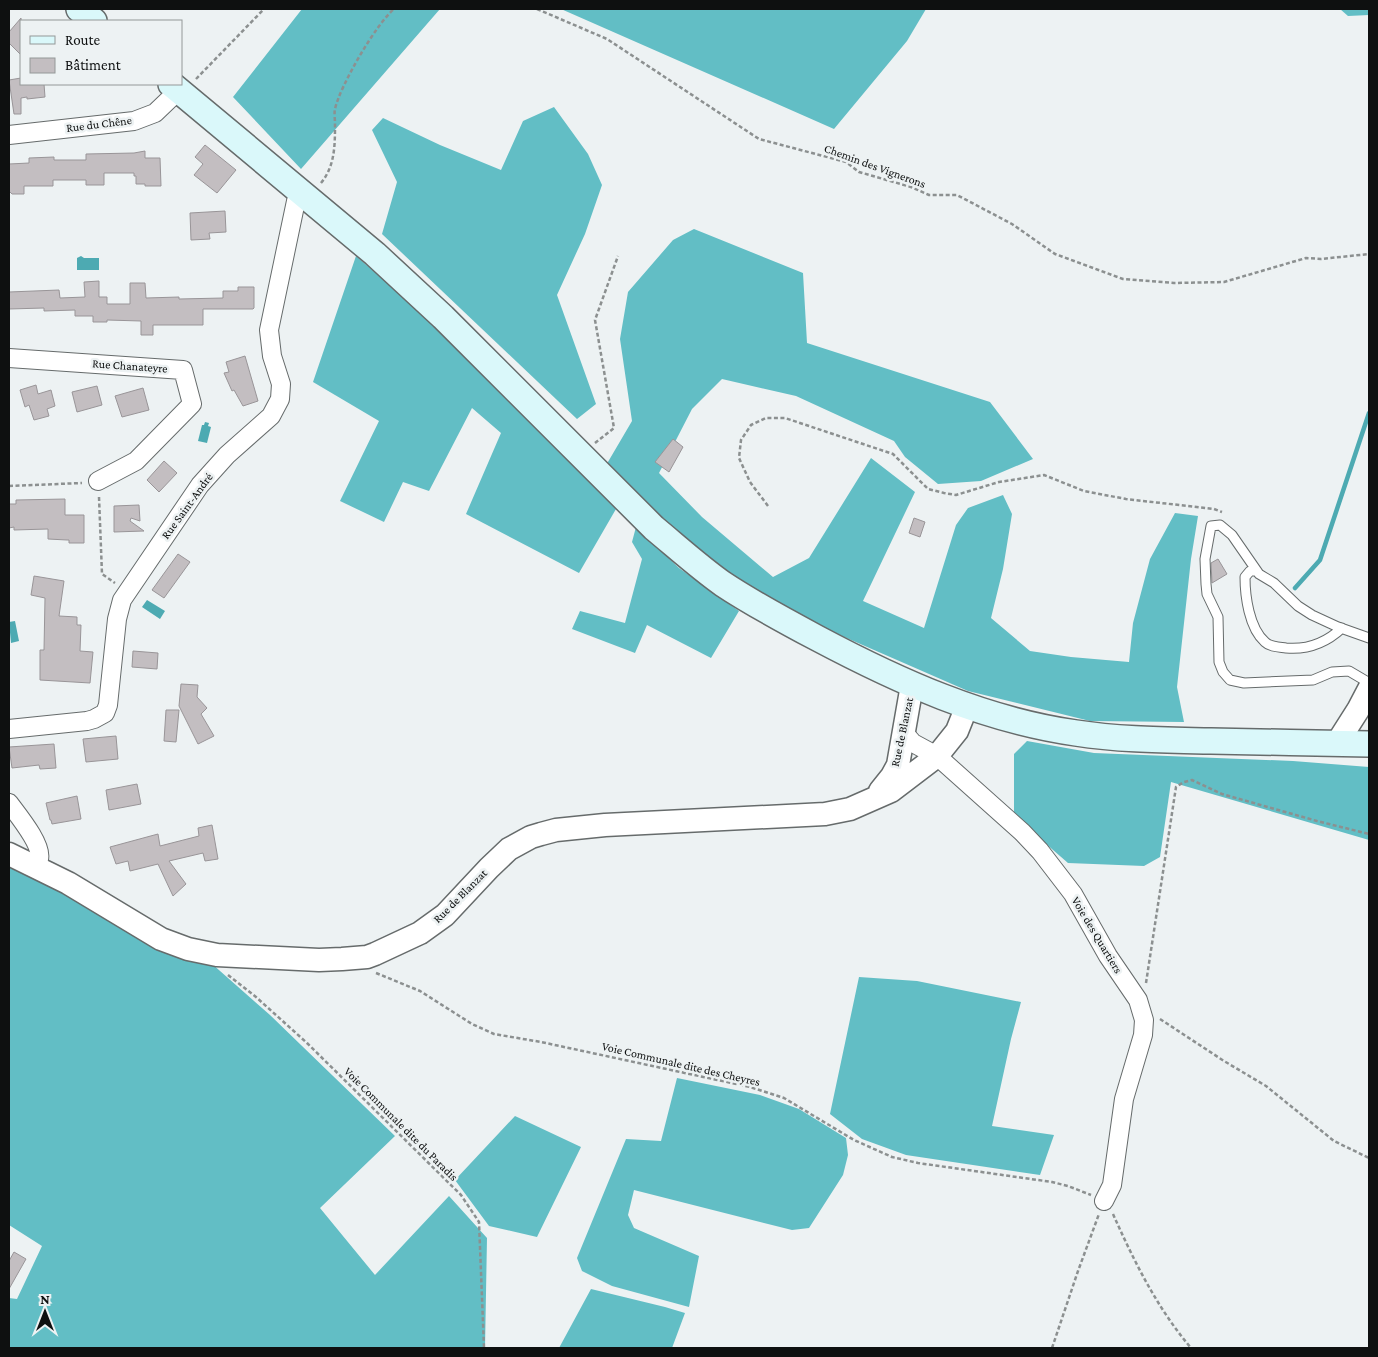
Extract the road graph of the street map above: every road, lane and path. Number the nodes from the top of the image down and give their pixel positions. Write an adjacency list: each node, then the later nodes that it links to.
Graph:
1 (79, 9): 5 (main road)
2 (264, 9): 6 (path)
3 (394, 9): 8 (path)
4 (537, 9): 9 (path, Chemin des Vignerons)
5 (93, 20)
6 (178, 89): 7 (street, Rue du Chêne); 8 (main road)
7 (9, 135)
8 (305, 194): 12 (main road); 18 (street, Rue Saint-André)
9 (1369, 254)
10 (618, 256): 12 (path)
11 (9, 358): 13 (street, Rue Chanateyre)
12 (580, 454): 21 (main road)
13 (98, 481): 14 (path); 18 (path)
14 (9, 486)
15 (768, 506): 16 (path)
16 (1228, 517)
17 (1257, 571): 19 (lane); 19 (lane); 22 (lane)
18 (127, 591): 24 (street, Rue Saint-André)
19 (1342, 628): 20 (lane)
20 (1369, 638)
21 (912, 685): 23 (main road); 25 (street, Rue de Blanzat)
22 (1367, 694): 26 (street)
23 (967, 706): 26 (main road); 28 (street, Rue de Blanzat)
24 (9, 729)
25 (904, 730): 28 (street, Voie des Quartiers); 29 (street, Rue de Blanzat)
26 (1337, 743): 27 (main road)
27 (1369, 744)
28 (936, 756): 29 (street, Rue de Blanzat); 36 (street, Voie des Quartiers)
29 (871, 801): 34 (street, Rue de Blanzat)
30 (9, 803): 33 (street)
31 (1369, 834): 36 (path)
32 (9, 854): 33 (street, Rue de Blanzat)
33 (36, 866): 34 (street, Rue de Blanzat)
34 (217, 955): 39 (path, Voie Communale dite du Paradis)
35 (375, 972): 38 (path, Voie Communale dite des Cheyres)
36 (1142, 992): 37 (path); 38 (street, Voie des Quartiers)
37 (1369, 1158)
38 (1104, 1201): 40 (path); 41 (path)
39 (484, 1348)
40 (1052, 1348)
41 (1191, 1348)

